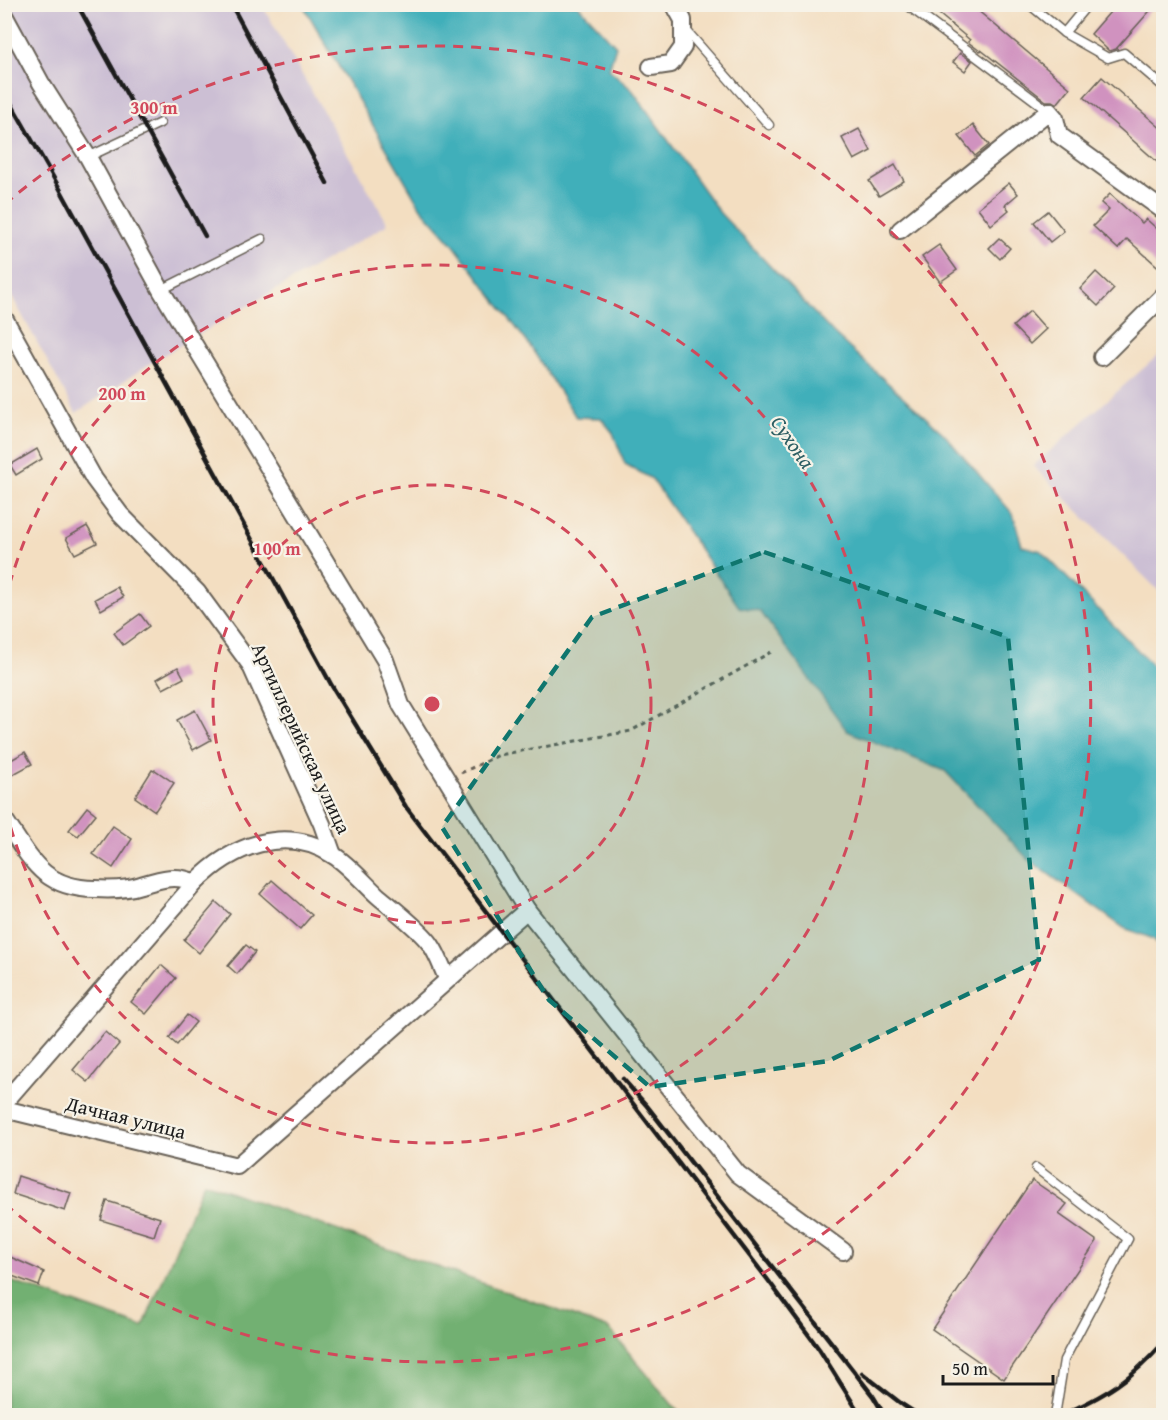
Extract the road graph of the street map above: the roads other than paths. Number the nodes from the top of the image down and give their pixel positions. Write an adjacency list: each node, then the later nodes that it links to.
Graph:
1 (674, 4): 6 (street)
2 (906, 4): 10 (lane)
3 (1029, 4): 7 (lane)
4 (1088, 4): 7 (lane)
5 (4, 15): 13 (street)
6 (683, 27): 8 (street); 12 (lane)
7 (1064, 33): 9 (lane)
8 (651, 67)
9 (1164, 87)
10 (1049, 111): 14 (street); 15 (street)
11 (160, 123): 13 (lane)
12 (769, 125)
13 (88, 157): 17 (street)
14 (1164, 211)
15 (900, 230)
16 (262, 239): 17 (lane)
17 (161, 290): 24 (street)
18 (1164, 295): 20 (street)
19 (4, 318): 22 (street, Артиллерийская улица)
20 (1102, 357)
21 (4, 819): 23 (street)
22 (333, 855): 23 (street, Артиллерийская улица); 25 (street, Артиллерийская улица)
23 (195, 883): 26 (street, Артиллерийская улица)
24 (527, 910): 25 (street); 29 (street)
25 (447, 978): 27 (street, Дачная улица)
26 (4, 1103)
27 (4, 1109)
28 (1036, 1168): 30 (lane)
29 (843, 1251)
30 (1055, 1416)

